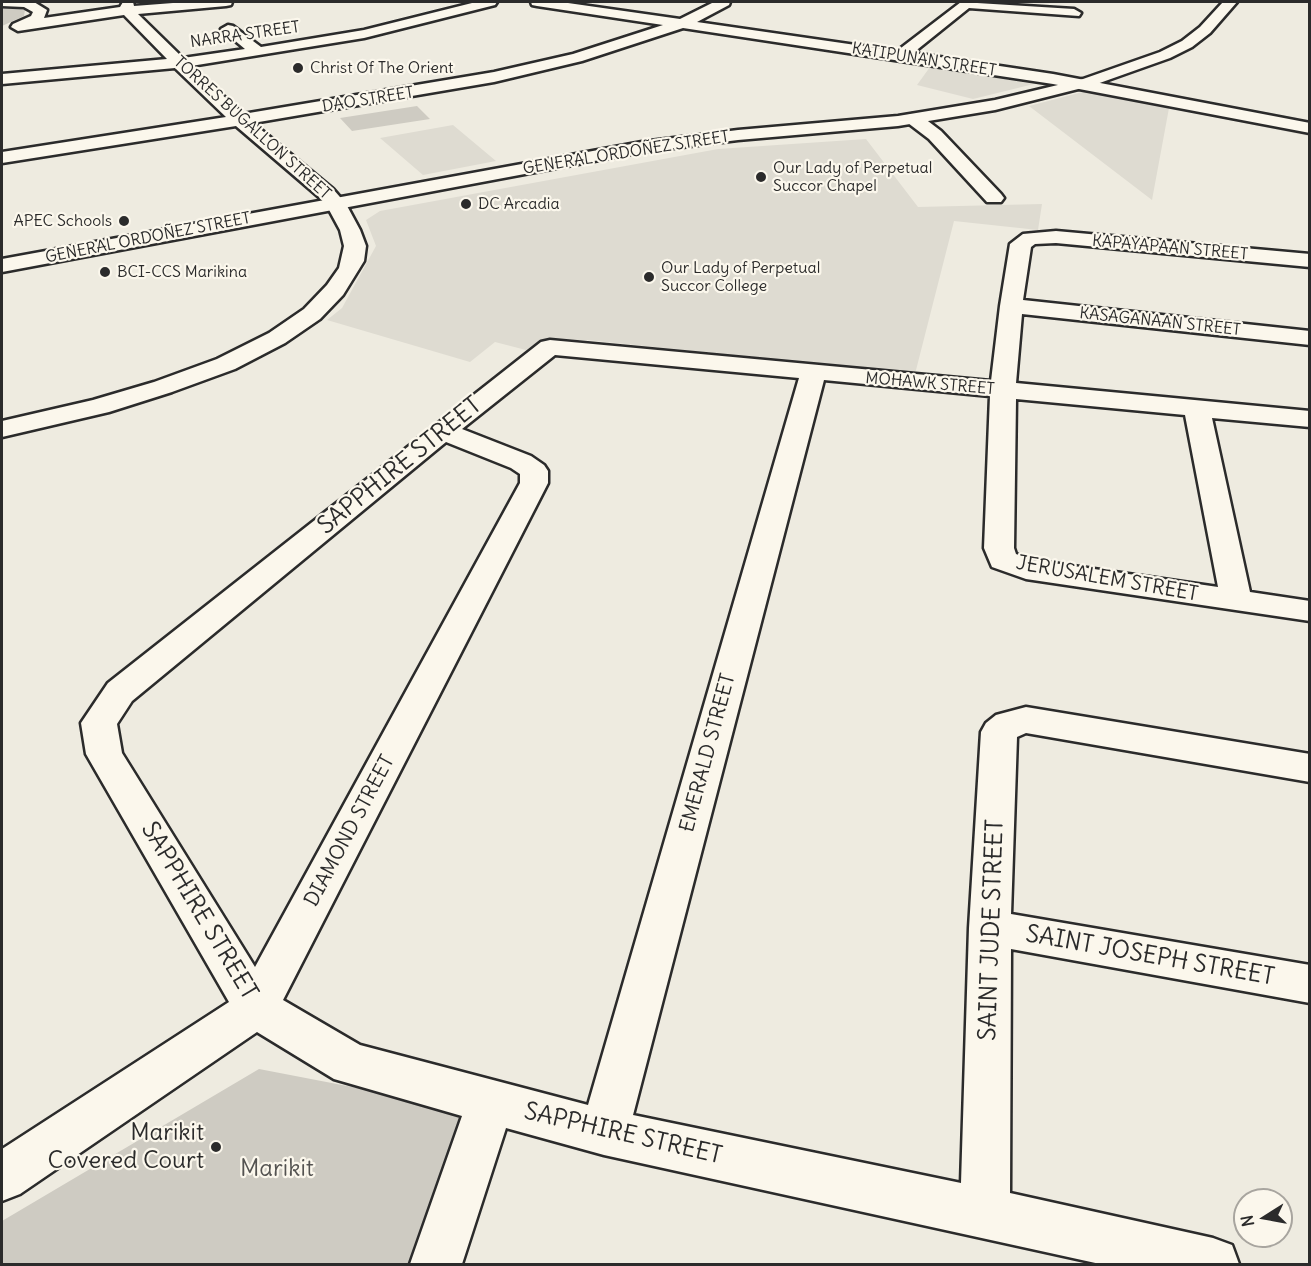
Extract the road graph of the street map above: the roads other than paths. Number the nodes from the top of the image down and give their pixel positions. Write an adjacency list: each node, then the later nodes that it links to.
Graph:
1 (2, 2): 8 (street)
2 (177, 2): 10 (street)
3 (226, 2): 10 (street)
4 (490, 2): 13 (street, NARRA STREET)
5 (537, 2): 14 (street, KATIPUNAN STREET)
6 (724, 2): 14 (street, DAO STREET)
7 (1230, 2): 24 (street, GENERAL ORDOÑEZ STREET)
8 (27, 3): 10 (street); 15 (street)
9 (968, 3): 12 (street); 19 (street)
10 (127, 7): 15 (street); 21 (street, TORRES BUGALLON STREET)
11 (384, 12): 13 (street)
12 (1074, 13)
13 (412, 22): 18 (street, NARRA STREET)
14 (681, 24): 19 (street, KATIPUNAN STREET); 26 (street, DAO STREET)
15 (18, 27): 17 (street)
16 (228, 29): 18 (street)
17 (2, 30)
18 (258, 52): 21 (street, NARRA STREET)
19 (900, 56): 20 (street, KATIPUNAN STREET)
20 (931, 61): 22 (street); 24 (street, KATIPUNAN STREET)
21 (179, 63): 23 (street, NARRA STREET); 26 (street, TORRES BUGALLON STREET)
22 (919, 78)
23 (2, 80)
24 (1080, 84): 25 (street, GENERAL ORDOÑEZ STREET); 27 (street, KATIPUNAN STREET)
25 (914, 119): 31 (street); 32 (street, GENERAL ORDOÑEZ STREET)
26 (240, 121): 29 (street, DAO STREET); 32 (street, TORRES BUGALLON STREET)
27 (1303, 121)
28 (135, 122): 29 (street)
29 (108, 142): 30 (street, DAO STREET)
30 (2, 158)
31 (994, 198)
32 (336, 204): 34 (street, GENERAL ORDOÑEZ STREET); 42 (street, TORRES BUGALLON STREET)
33 (1310, 261): 35 (street, KAPAYAPAAN STREET)
34 (2, 266)
35 (1011, 306): 36 (street, KASAGANAAN STREET); 39 (street)
36 (1310, 338)
37 (550, 347): 38 (street, MOHAWK STREET); 43 (street, SAPPHIRE STREET)
38 (813, 374): 39 (street, MOHAWK STREET); 51 (street, EMERALD STREET)
39 (1003, 390): 40 (street, MOHAWK STREET); 44 (street, JERUSALEM STREET)
40 (1197, 408): 41 (street, MOHAWK STREET); 44 (street)
41 (1310, 419)
42 (2, 429)
43 (443, 430): 49 (street, DIAMOND STREET); 49 (street, SAPPHIRE STREET)
44 (1236, 600): 45 (street, JERUSALEM STREET)
45 (1310, 611)
46 (1310, 768): 47 (street, SAINT JUDE STREET)
47 (990, 928): 48 (street, SAINT JOSEPH STREET); 53 (street, SAINT JUDE STREET)
48 (1310, 984)
49 (256, 1008): 50 (street, SAPPHIRE STREET); 52 (street, DIAMOND STREET)
50 (492, 1102): 51 (street, SAPPHIRE STREET); 54 (street)
51 (604, 1132): 53 (street, SAPPHIRE STREET)
52 (2, 1178)
53 (985, 1213): 55 (street)
54 (436, 1264)
55 (1213, 1264)

